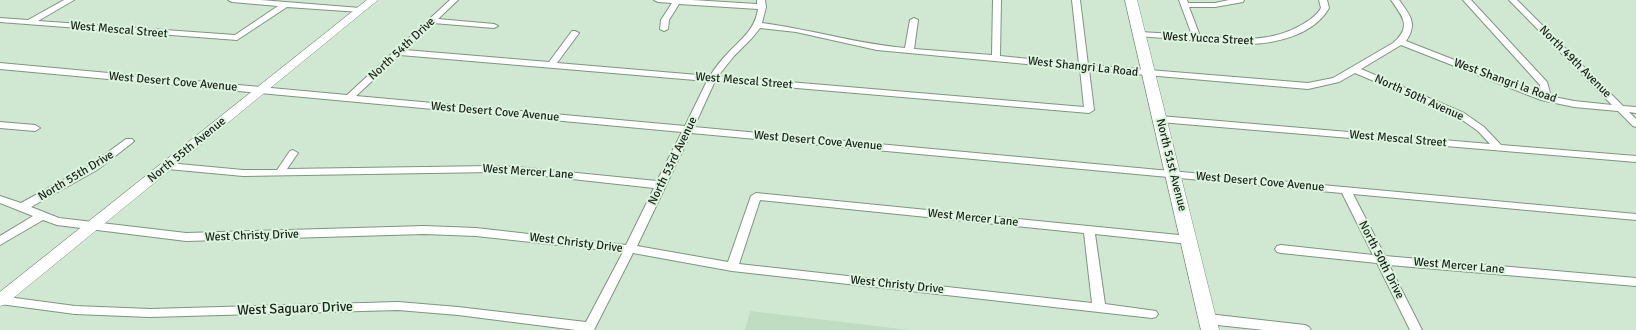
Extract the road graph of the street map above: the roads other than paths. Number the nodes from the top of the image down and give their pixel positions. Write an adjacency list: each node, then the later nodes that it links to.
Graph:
1 (70, 0): 22 (street)
2 (232, 0): 16 (street)
3 (373, 0): 18 (street, North 55th Avenue)
4 (454, 0): 21 (street, North 54th Drive)
5 (658, 0): 14 (street)
6 (997, 0): 32 (street)
7 (1076, 0): 35 (street)
8 (1131, 0): 27 (main road, North 51st Avenue)
9 (1240, 0): 15 (street)
10 (1323, 0): 28 (street, West Yucca Street)
11 (1395, 0): 29 (street)
12 (1467, 0): 41 (street)
13 (1513, 0): 42 (street, North 49th Avenue)
14 (677, 1): 17 (street); 25 (street)
15 (1184, 2): 28 (street)
16 (286, 4): 18 (street); 22 (street, West Mescal Street)
17 (762, 4): 23 (street, North 53rd Avenue)
18 (360, 10): 39 (street, North 55th Avenue)
19 (0, 20): 22 (street, West Mescal Street)
20 (914, 20): 30 (street)
21 (432, 21): 24 (street); 31 (street, North 54th Drive)
22 (30, 22)
23 (758, 25): 30 (street, West Shangri La Road); 38 (street, North 53rd Avenue)
24 (494, 26)
25 (664, 29)
26 (575, 33): 33 (street)
27 (1140, 34): 28 (street, West Yucca Street); 37 (main road, North 51st Avenue)
28 (1197, 39)
29 (1401, 42): 36 (street, West Shangri La Road); 41 (street, West Shangri la Road)
30 (909, 51): 32 (street, West Shangri La Road)
31 (398, 52): 33 (street, West Mescal Street); 40 (street, North 54th Drive)
32 (996, 58): 35 (street, West Shangri La Road)
33 (551, 65): 38 (street, West Mescal Street)
34 (1, 67): 39 (street, West Desert Cove Avenue)
35 (1084, 68): 37 (street, West Shangri La Road); 38 (street, West Mescal Street)
36 (1354, 69): 37 (street, West Shangri La Road); 50 (street, North 50th Avenue)
37 (1149, 74): 44 (main road, North 51st Avenue)
38 (712, 79): 48 (street, North 53rd Avenue)
39 (262, 90): 40 (street, West Desert Cove Avenue); 53 (street, North 55th Avenue)
40 (349, 98): 48 (street, West Desert Cove Avenue)
41 (1544, 98): 42 (street, West Shangri la Road)
42 (1621, 109): 43 (street, West Shangri la Road); 45 (street, North 49th Avenue)
43 (1636, 110)
44 (1160, 119): 50 (street, West Mescal Street); 55 (main road, North 51st Avenue)
45 (1636, 124)
46 (0, 125): 47 (street)
47 (35, 128)
48 (688, 129): 55 (street, West Desert Cove Avenue); 56 (street, North 53rd Avenue)
49 (129, 142): 59 (street, North 55th Drive)
50 (1499, 148): 52 (street, West Mescal Street)
51 (293, 153): 54 (street)
52 (1636, 159)
53 (168, 166): 54 (street, West Mercer Lane); 62 (street, North 55th Avenue)
54 (280, 173): 56 (street, West Mercer Lane)
55 (1173, 174): 57 (street, West Desert Cove Avenue); 64 (main road, North 51st Avenue)
56 (661, 185): 66 (street, North 53rd Avenue)
57 (1345, 189): 61 (street, West Desert Cove Avenue); 68 (street, North 50th Drive)
58 (0, 199): 59 (street, West Christy Drive)
59 (21, 208): 60 (street, West Christy Drive)
60 (41, 216): 62 (street, West Christy Drive); 65 (street, North 55th Drive)
61 (1636, 217)
62 (92, 226): 66 (street, West Christy Drive); 71 (street, North 55th Avenue)
63 (1089, 230): 64 (street, West Mercer Lane); 69 (street, West Mercer Lane); 72 (street)
64 (1189, 240): 74 (main road, North 51st Avenue)
65 (0, 241)
66 (630, 249): 69 (street, West Christy Drive); 75 (street, North 53rd Avenue)
67 (1281, 249): 68 (street, West Mercer Lane)
68 (1381, 260): 70 (street, West Mercer Lane); 77 (street, North 50th Drive)
69 (732, 267): 72 (street, West Christy Drive)
70 (1636, 282)
71 (0, 300): 75 (street, West Saguaro Drive)
72 (1099, 308): 73 (street, West Christy Drive)
73 (1152, 314)
74 (1209, 325): 76 (street)
75 (589, 329)
76 (1305, 330)
77 (1416, 330)

